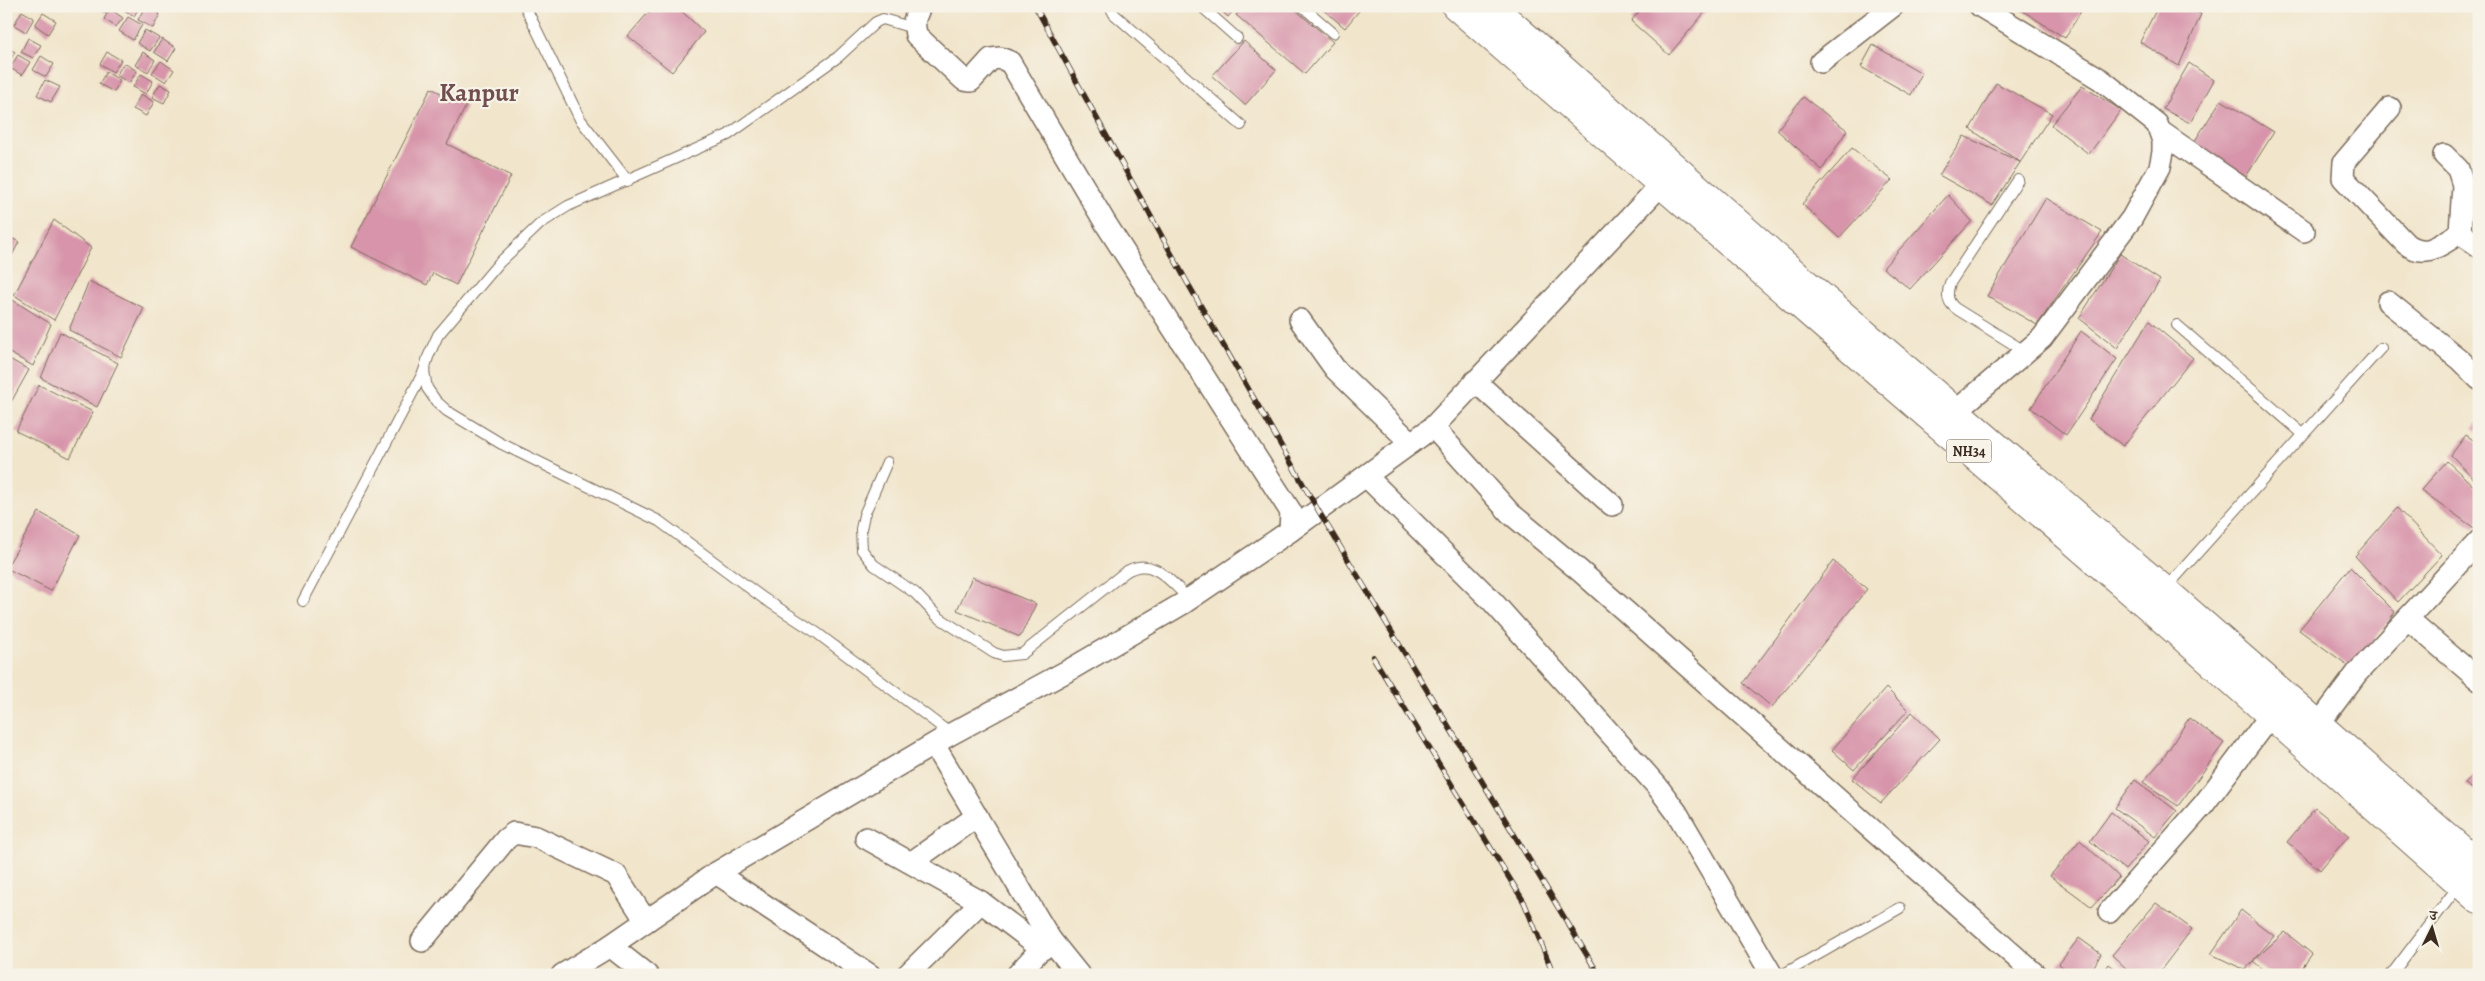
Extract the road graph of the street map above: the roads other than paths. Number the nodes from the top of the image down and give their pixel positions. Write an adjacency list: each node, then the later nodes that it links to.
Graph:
1 (525, 6): 20 (lane)
2 (920, 6): 10 (street)
3 (1110, 6): 15 (lane)
4 (1201, 6): 12 (lane)
5 (1302, 6): 11 (lane)
6 (1456, 6): 18 (highway, NH34)
7 (1491, 6): 18 (highway, NH34)
8 (1893, 6): 13 (street)
9 (1980, 6): 16 (street)
10 (913, 28): 20 (lane); 39 (street)
11 (1333, 33)
12 (1238, 38)
13 (1822, 62)
14 (2390, 108): 22 (street)
15 (1241, 125)
16 (2161, 132): 21 (street); 28 (street)
17 (2444, 155): 22 (street)
18 (1668, 176): 31 (street); 32 (highway, NH34); 46 (highway, NH34)
19 (2018, 180): 28 (lane)
20 (628, 181): 29 (lane)
21 (2304, 231)
22 (2460, 233): 23 (street)
23 (2479, 246)
24 (2388, 302): 30 (street)
25 (1300, 320): 35 (street)
26 (2177, 325): 34 (lane)
27 (2381, 348): 34 (lane)
28 (2026, 352): 32 (street)
29 (424, 371): 43 (lane); 48 (lane)
30 (2479, 379)
31 (1475, 381): 33 (street); 38 (street)
32 (1956, 411): 41 (highway, NH34)
33 (1433, 427): 35 (street); 69 (street)
34 (2303, 434): 41 (lane)
35 (1411, 443): 37 (street)
36 (887, 462): 42 (lane)
37 (1366, 476): 39 (street); 67 (street)
38 (1612, 505)
39 (1290, 531): 42 (street)
40 (2479, 541): 44 (street)
41 (2164, 590): 47 (highway, NH34)
42 (1189, 599): 48 (street)
43 (303, 601)
44 (2408, 619): 45 (street); 47 (street)
45 (2479, 680)
46 (2270, 716): 47 (highway, NH34); 56 (street)
47 (2311, 735): 53 (highway, NH34)
48 (943, 739): 49 (street); 52 (street)
49 (977, 816): 51 (street); 59 (street)
50 (866, 838): 51 (street)
51 (912, 862): 54 (street)
52 (716, 873): 57 (street); 63 (street)
53 (2473, 883): 70 (lane)
54 (981, 902): 59 (street); 64 (street)
55 (1900, 908): 68 (lane)
56 (2109, 912)
57 (646, 921): 58 (street); 60 (street)
58 (422, 941)
59 (1047, 944): 65 (street); 66 (street)
60 (610, 946): 61 (street); 62 (street)
61 (562, 975)
62 (647, 975)
63 (870, 975)
64 (907, 975)
65 (1017, 975)
66 (1079, 975)
67 (1772, 975)
68 (1782, 975)
69 (2036, 975)
70 (2391, 975)

